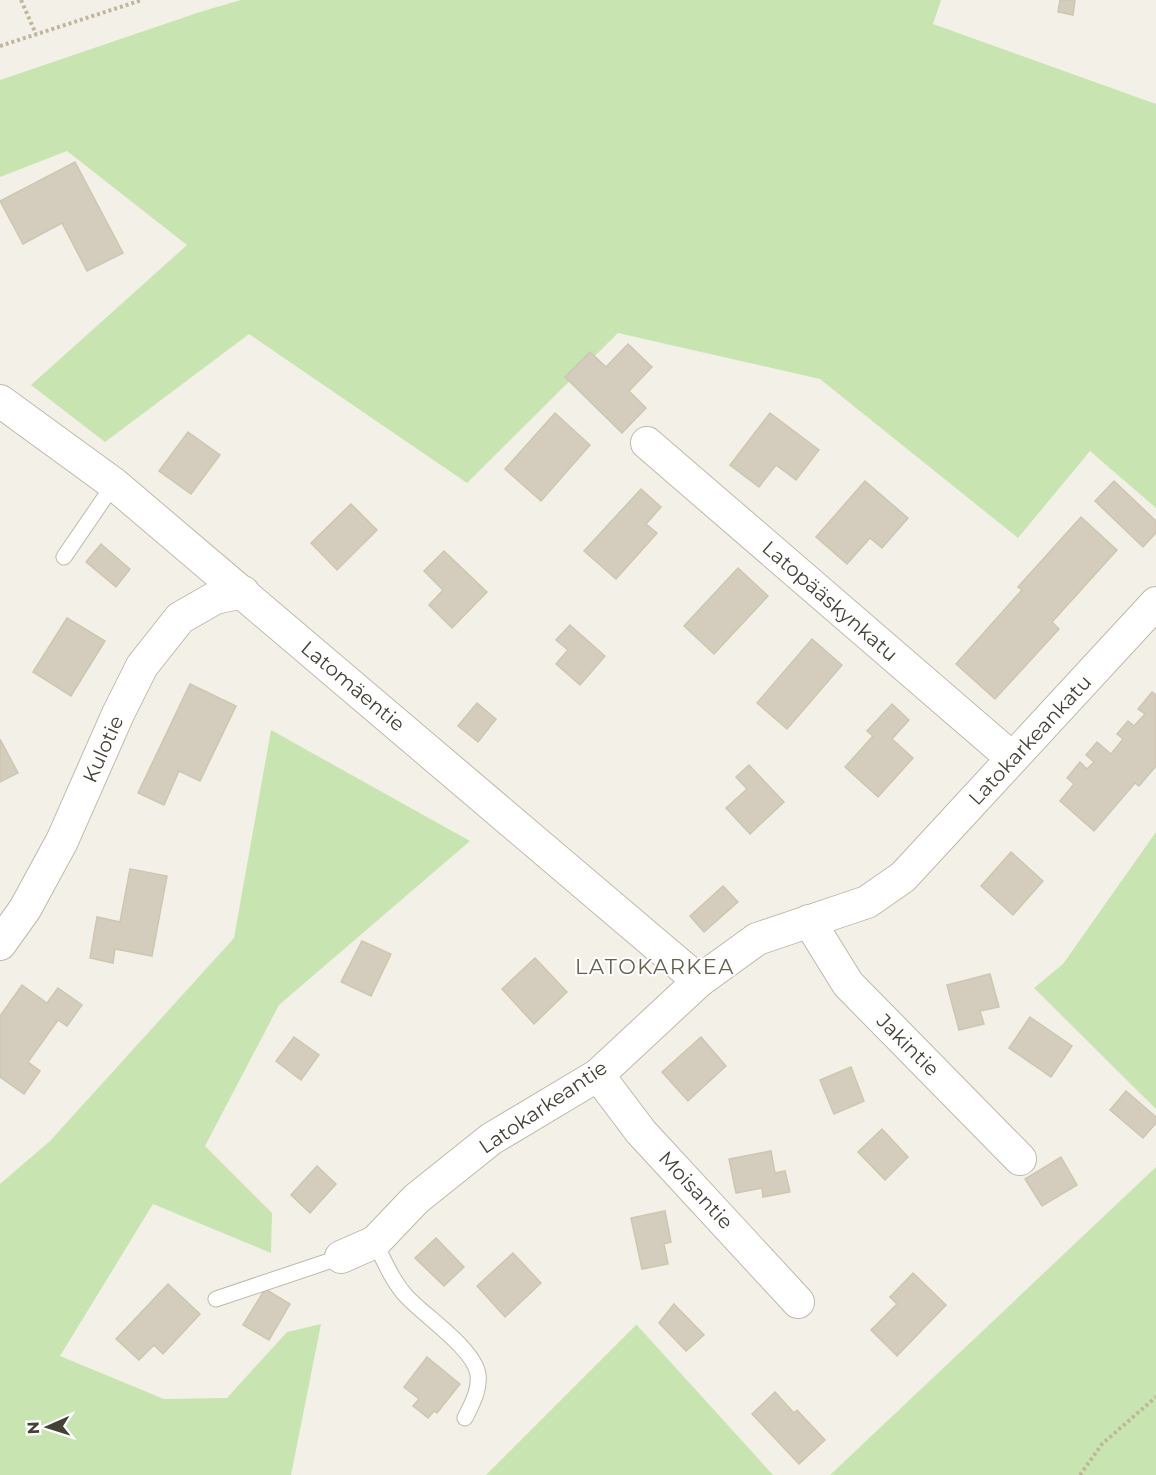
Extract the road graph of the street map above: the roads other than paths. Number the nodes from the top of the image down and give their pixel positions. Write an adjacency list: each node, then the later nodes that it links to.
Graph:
1 (0, 401): 3 (street, Latomäentie)
2 (647, 443): 7 (street, Latopääskynkatu)
3 (114, 484): 4 (lane); 5 (street, Latomäentie)
4 (64, 557)
5 (243, 592): 10 (street, Kulotie); 11 (street, Latomäentie)
6 (1156, 603): 7 (street, Latokarkeankatu)
7 (1012, 758): 8 (street, Latokarkeankatu)
8 (903, 877): 9 (street, Latokarkeantie)
9 (808, 921): 11 (street, Latokarkeantie); 13 (street, Jakintie)
10 (0, 944)
11 (699, 981): 12 (street, Latokarkeantie)
12 (598, 1075): 14 (street, Latokarkeantie); 17 (street, Moisantie)
13 (1020, 1159)
14 (375, 1242): 15 (street, Latokarkeantie); 18 (lane)
15 (341, 1257): 16 (lane)
16 (216, 1299)
17 (798, 1302)
18 (465, 1418)

